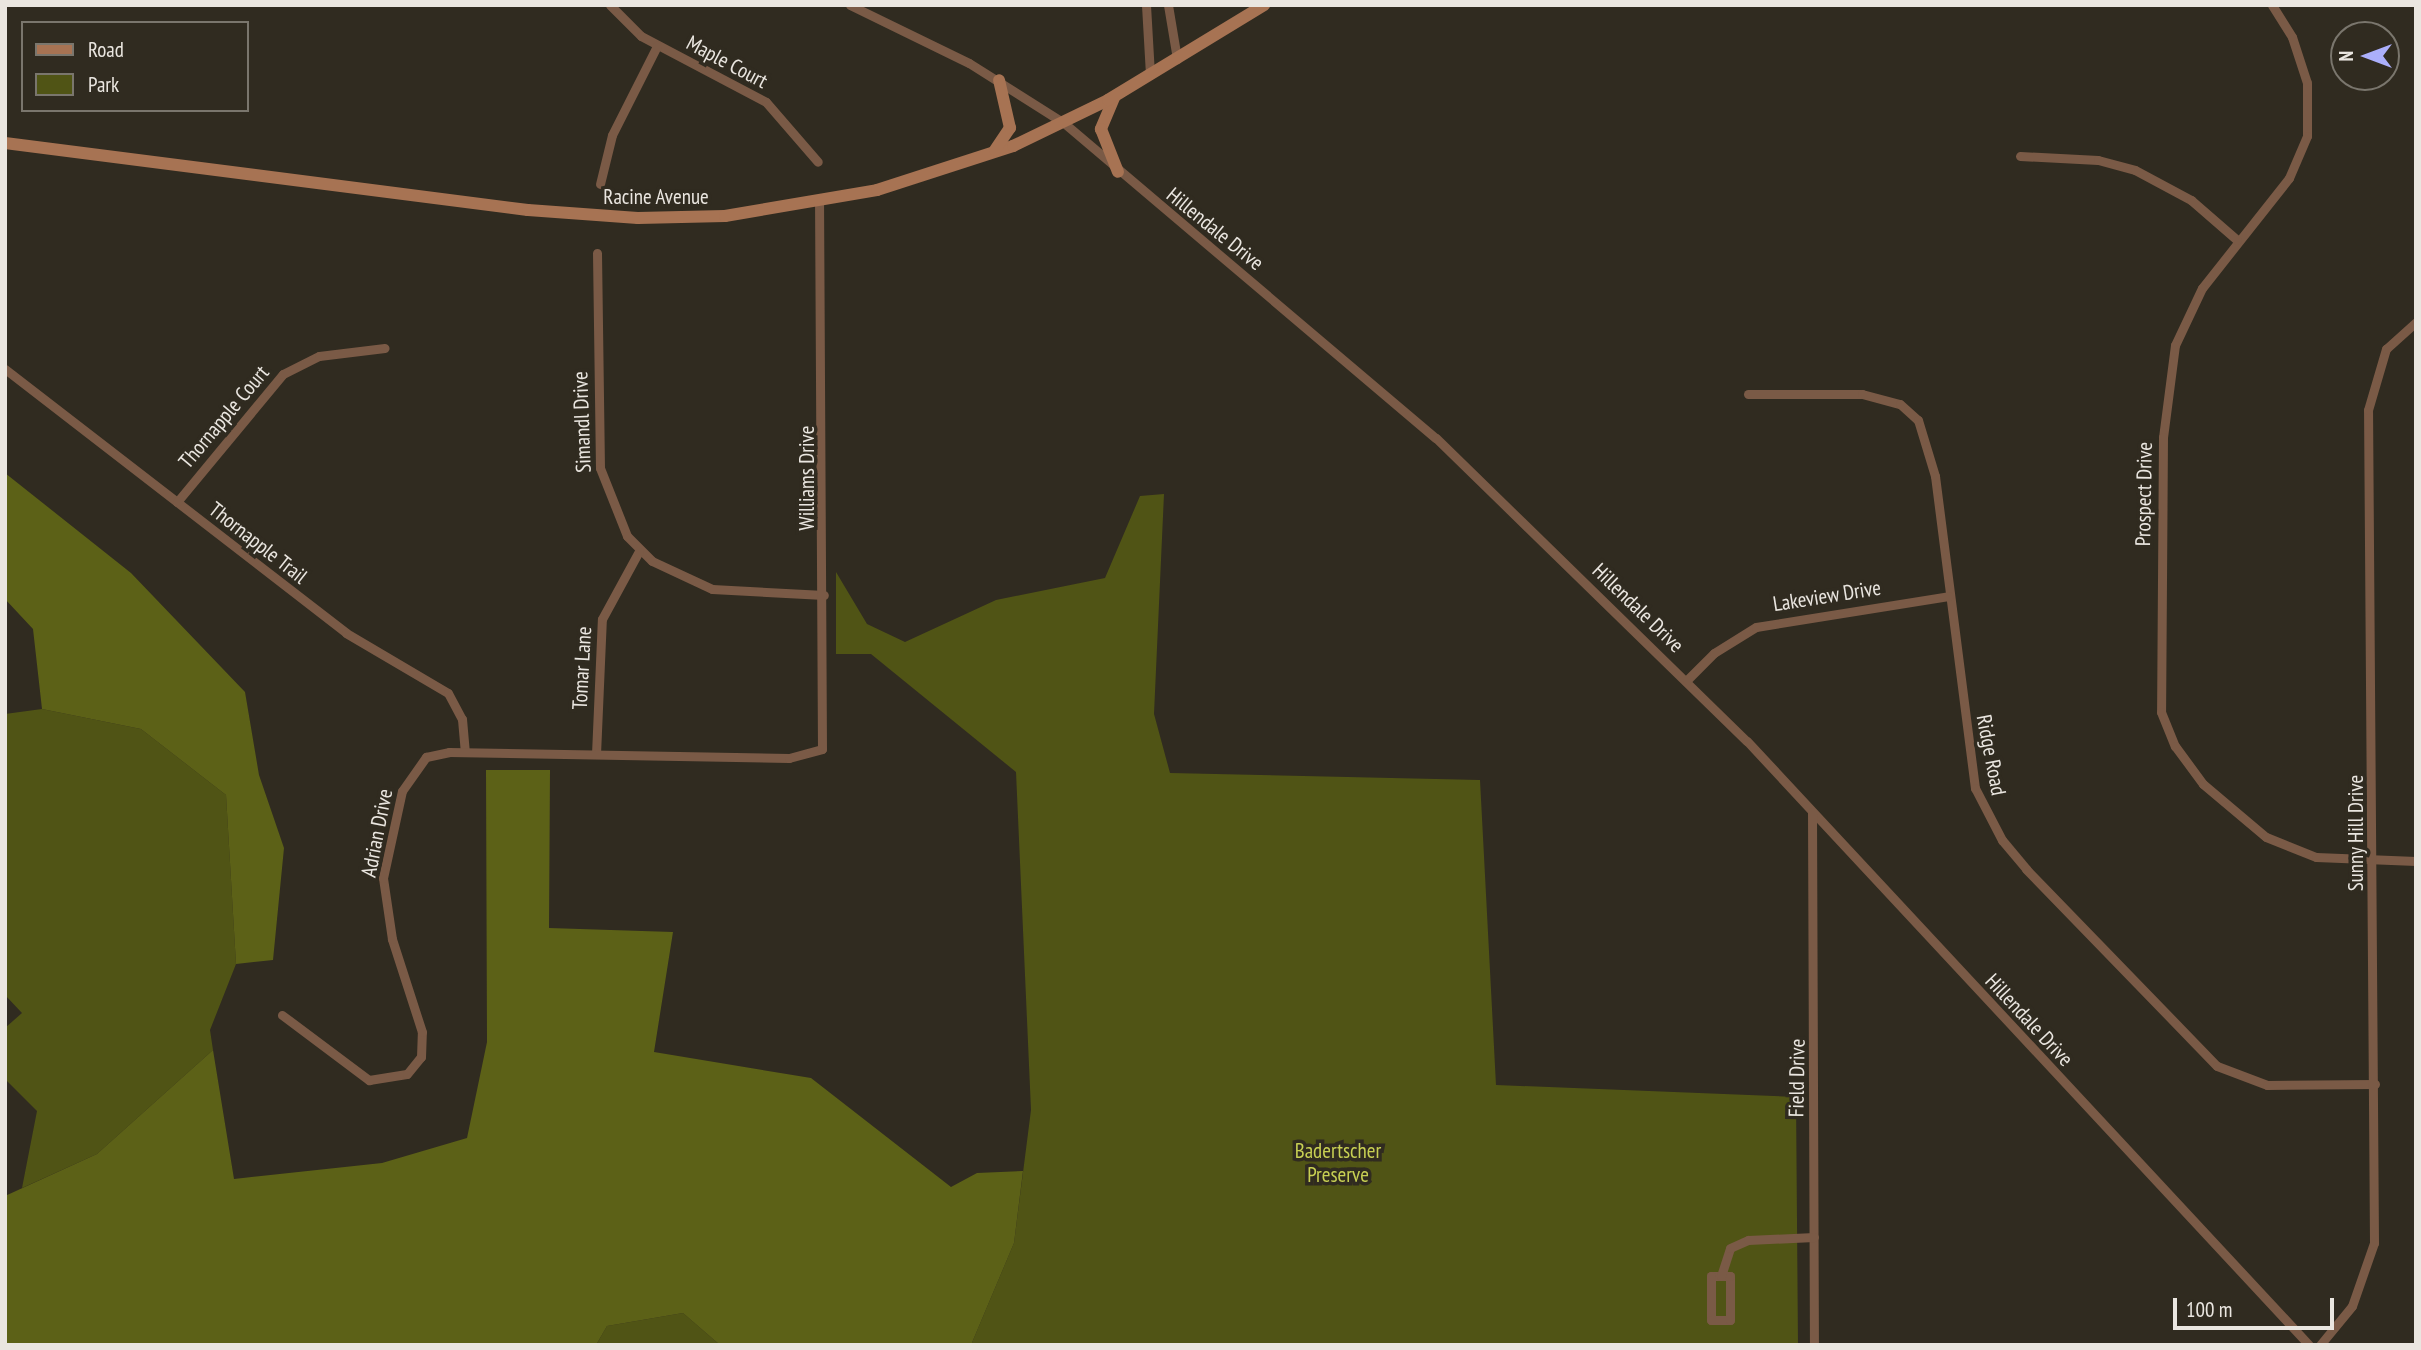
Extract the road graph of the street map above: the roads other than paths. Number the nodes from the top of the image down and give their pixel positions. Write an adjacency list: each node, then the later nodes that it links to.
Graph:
1 (610, 5): 7 (street, Maple Court)
2 (850, 5): 10 (street, Hillendale Drive)
3 (1146, 5): 9 (street)
4 (1168, 5): 8 (street)
5 (1264, 5): 8 (main road, Racine Avenue)
6 (2272, 5): 20 (street, Prospect Drive)
7 (657, 46): 16 (street, Maple Court); 18 (street)
8 (1177, 59): 9 (main road, Racine Avenue)
9 (1150, 75): 11 (main road, Racine Avenue)
10 (999, 80): 12 (street, Hillendale Drive); 14 (main road)
11 (1116, 95): 12 (main road, Racine Avenue); 17 (main road)
12 (1064, 123): 14 (main road, Racine Avenue); 17 (street, Hillendale Drive)
13 (5, 143): 19 (main road, Racine Avenue)
14 (991, 154): 19 (main road, Racine Avenue)
15 (2020, 156): 20 (street)
16 (818, 162)
17 (1118, 172): 30 (street, Hillendale Drive)
18 (600, 184)
19 (819, 202): 28 (street, Williams Drive)
20 (2237, 240): 35 (street, Prospect Drive)
21 (597, 253): 27 (street, Simandl Drive)
22 (2416, 322): 35 (street, Sunny Hill Drive)
23 (385, 348): 26 (street, Thornapple Court)
24 (5, 369): 26 (street, Thornapple Trail)
25 (1748, 394): 29 (street, Ridge Road)
26 (177, 502): 31 (street, Thornapple Trail)
27 (639, 551): 28 (street); 33 (street, Tomar Lane)
28 (824, 595): 32 (street, Williams Drive)
29 (1949, 596): 30 (street, Lakeview Drive); 38 (street, Ridge Road)
30 (1687, 680): 34 (street, Hillendale Drive)
31 (465, 752): 33 (street, Adrian Drive); 37 (street, Adrian Drive)
32 (819, 753): 33 (street, Adrian Drive)
33 (596, 754)
34 (1812, 812): 39 (street, Field Drive); 42 (street, Hillendale Drive)
35 (2374, 860): 36 (street, Prospect Drive); 38 (street, Sunny Hill Drive)
36 (2416, 861)
37 (282, 1015)
38 (2375, 1084): 43 (street, Sunny Hill Drive)
39 (1814, 1237): 40 (street); 41 (street, Field Drive)
40 (1721, 1276): 40 (street)
41 (1814, 1345)
42 (2309, 1345)
43 (2320, 1345)

